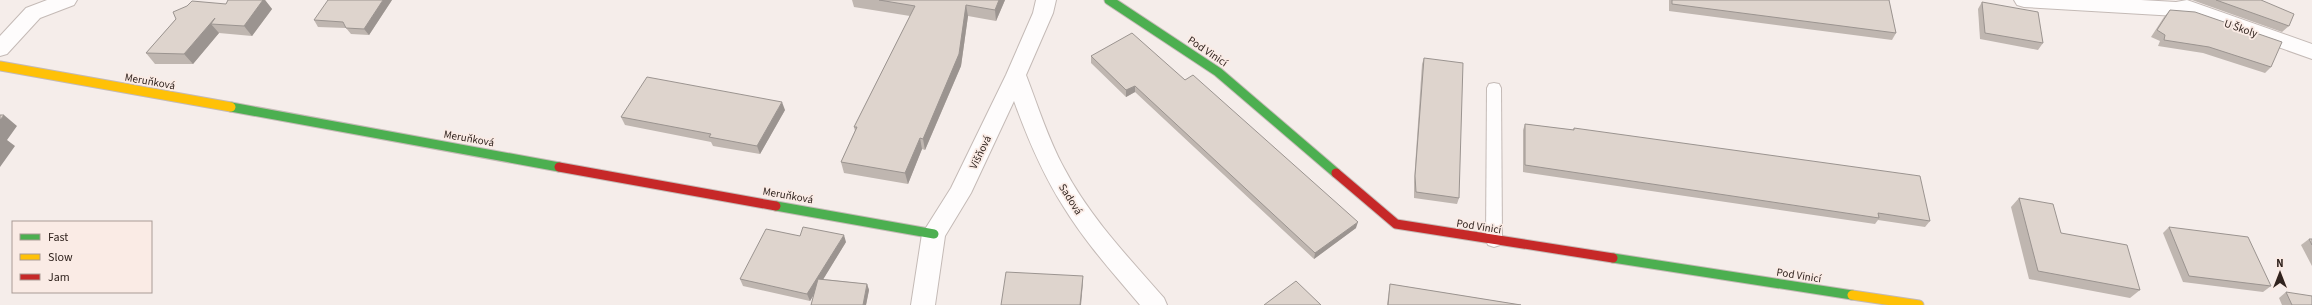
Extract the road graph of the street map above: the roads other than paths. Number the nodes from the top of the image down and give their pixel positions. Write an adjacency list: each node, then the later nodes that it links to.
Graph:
1 (66, 0): 7 (street)
2 (1046, 0): 10 (street, Višňová)
3 (1109, 0): 13 (street, Pod Vinicí)
4 (2024, 0): 6 (street)
5 (2172, 0): 6 (street, U Školy)
6 (2191, 10): 8 (street, U Školy)
7 (0, 48)
8 (2312, 52)
9 (0, 66): 12 (street, Meruňková)
10 (1016, 75): 12 (street, Višňová); 15 (street, Sadová)
11 (1494, 88): 13 (lane)
12 (934, 234): 14 (street, Višňová)
13 (1494, 240): 16 (street, Pod Vinicí)
14 (923, 305)
15 (1155, 305)
16 (1919, 305)

